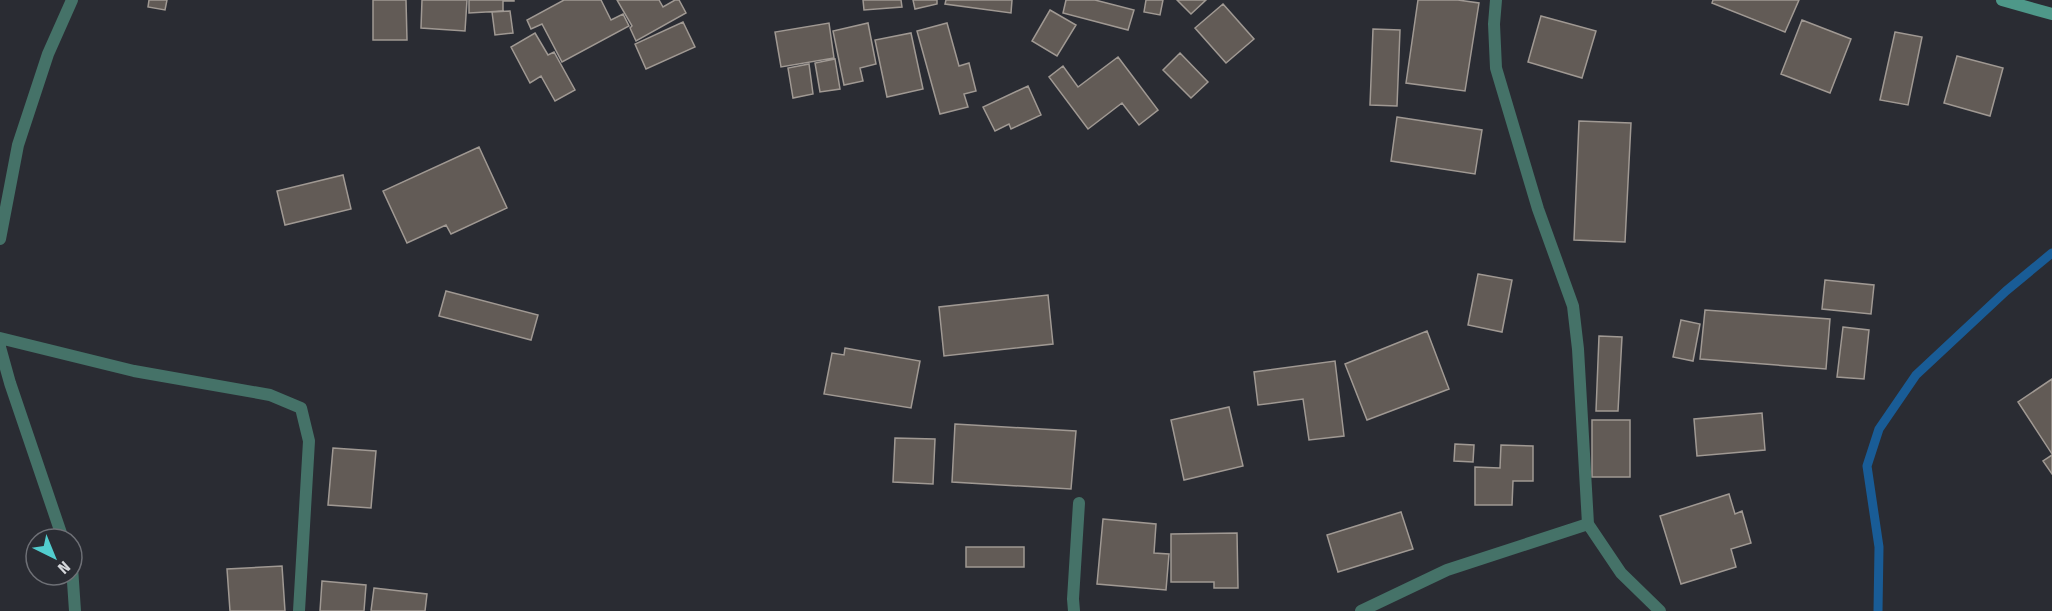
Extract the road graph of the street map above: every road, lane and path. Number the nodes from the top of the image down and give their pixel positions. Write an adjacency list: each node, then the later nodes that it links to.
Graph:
1 (72, 0): 5 (street)
2 (1496, 0): 9 (street)
3 (2002, 0): 4 (street)
4 (2052, 14)
5 (0, 239)
6 (0, 338): 13 (street)
7 (0, 347): 10 (street)
8 (1079, 503): 14 (street)
9 (1588, 524): 15 (street); 16 (street)
10 (59, 527)
11 (73, 587): 12 (street)
12 (75, 611)
13 (299, 611)
14 (1074, 611)
15 (1361, 611)
16 (1660, 611)

